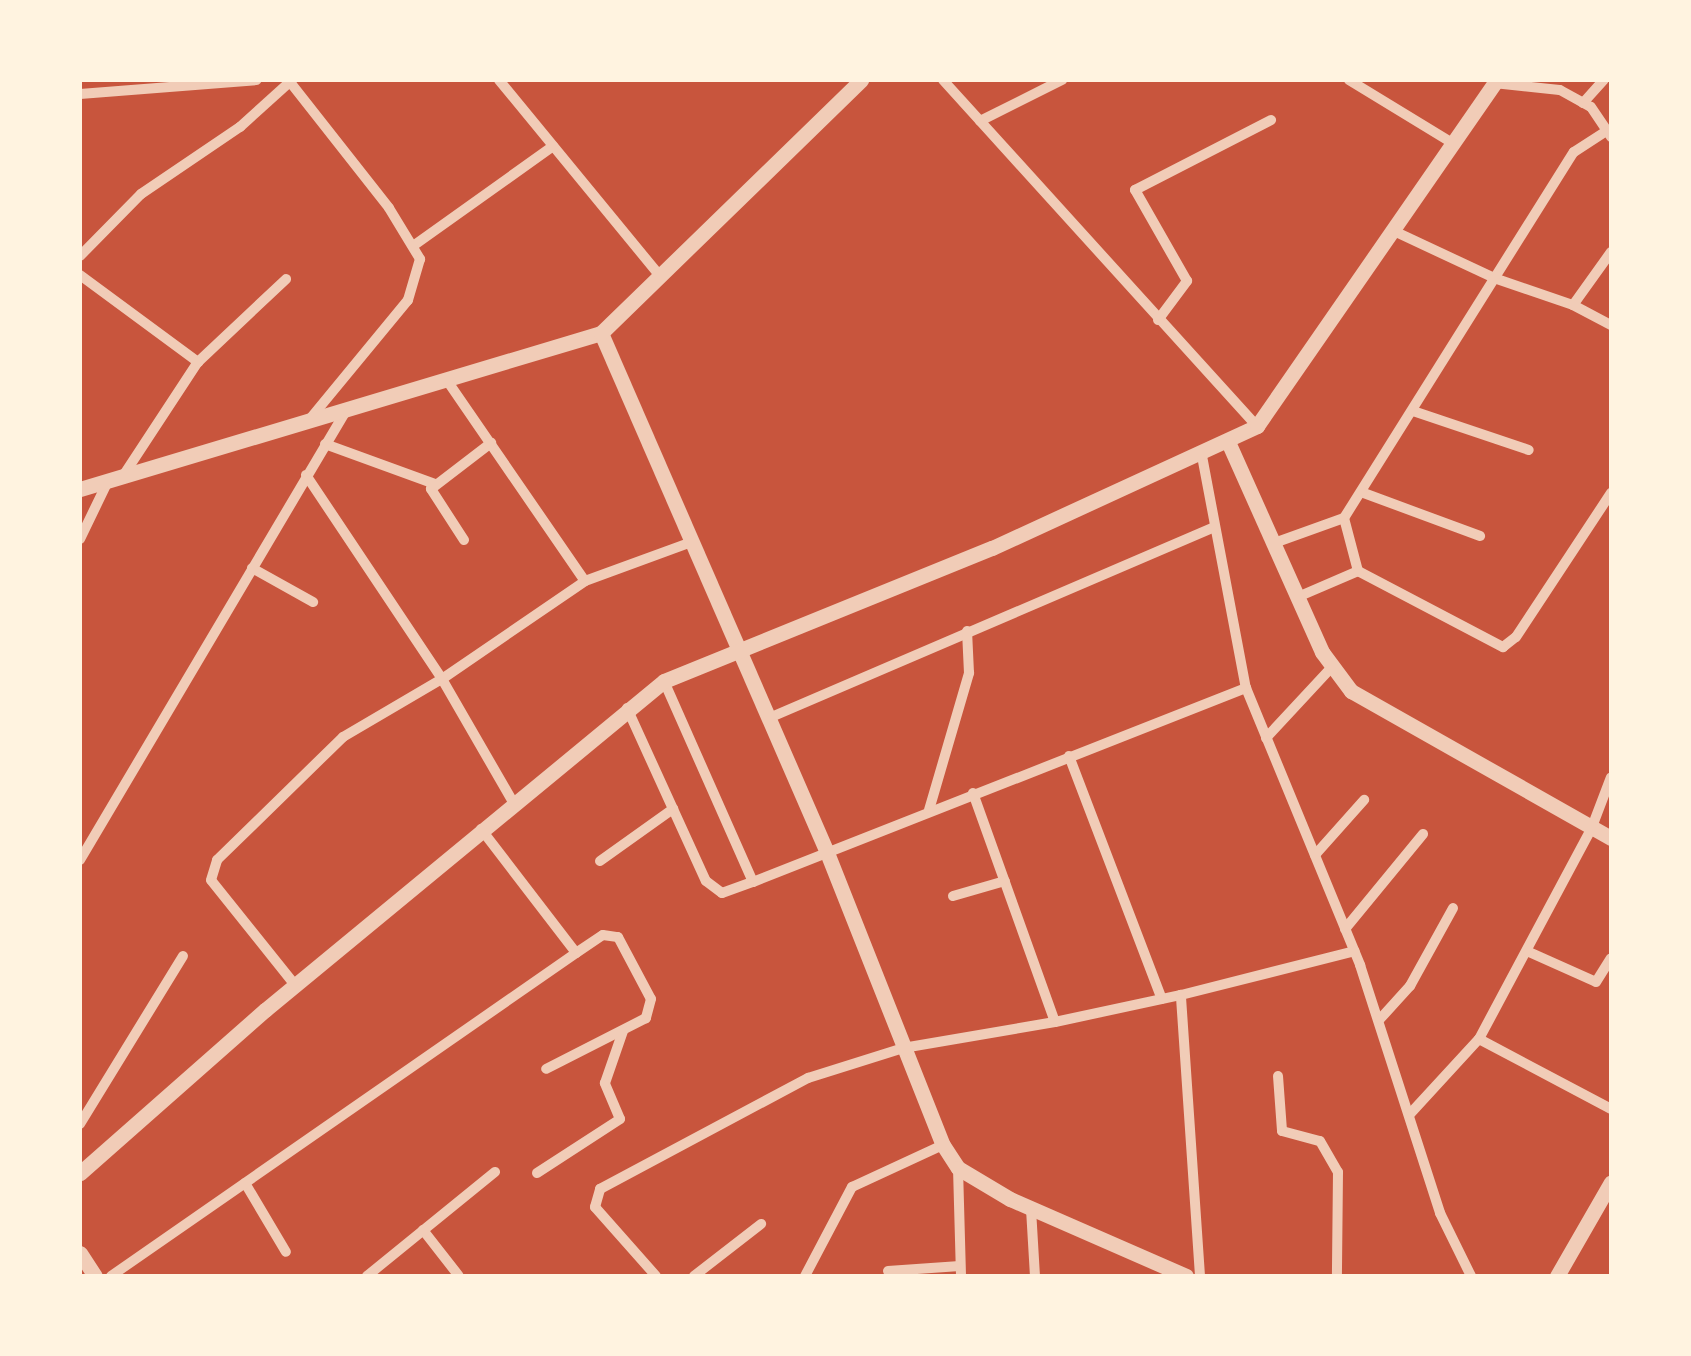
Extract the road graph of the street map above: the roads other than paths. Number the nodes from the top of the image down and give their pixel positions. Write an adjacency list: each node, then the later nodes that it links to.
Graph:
1 (256, 80): 9 (street)
2 (498, 80): 17 (street)
3 (861, 80): 23 (street)
4 (943, 80): 14 (street)
5 (1062, 80): 14 (street)
6 (1348, 80): 16 (street)
7 (1604, 80): 12 (street)
8 (291, 81): 19 (street); 21 (street)
9 (189, 82): 11 (street)
10 (1496, 82): 12 (street); 16 (street)
11 (80, 94)
12 (1583, 103): 15 (street)
13 (1271, 120): 27 (street)
14 (980, 121): 27 (street)
15 (1608, 135): 24 (street)
16 (1454, 144): 18 (street)
17 (553, 146): 19 (street); 23 (street)
18 (1396, 232): 24 (street); 35 (street)
19 (413, 246): 34 (street)
20 (1611, 252): 26 (street)
21 (80, 256)
22 (80, 275): 30 (street)
23 (660, 276): 29 (street)
24 (1494, 278): 26 (street); 33 (street)
25 (286, 279): 30 (street)
26 (1573, 304): 28 (street)
27 (1158, 320): 35 (street)
28 (1611, 325)
29 (601, 332): 31 (street); 53 (street)
30 (198, 362): 42 (street)
31 (446, 379): 32 (street); 36 (street)
32 (348, 408): 34 (street); 37 (street)
33 (1413, 411): 39 (street); 45 (street)
34 (308, 420): 42 (street)
35 (1257, 426): 38 (street)
36 (491, 443): 43 (street); 56 (street)
37 (325, 444): 41 (street); 43 (street)
38 (1229, 444): 40 (street); 52 (street)
39 (1529, 450)
40 (1202, 456): 48 (street); 60 (street)
41 (306, 475): 54 (street); 62 (street)
42 (116, 478): 44 (street); 50 (street)
43 (435, 484): 51 (street)
44 (80, 488)
45 (1361, 492): 47 (street); 49 (street)
46 (1611, 493): 55 (street)
47 (1344, 518): 52 (street); 55 (street)
48 (1215, 526): 59 (street); 64 (street)
49 (1480, 536)
50 (80, 539)
51 (464, 540)
52 (1277, 542): 57 (street)
53 (689, 543): 56 (street); 60 (street)
54 (252, 568): 58 (street); 81 (street)
55 (1358, 571): 57 (street)
56 (585, 580): 62 (street)
57 (1300, 596): 61 (street)
58 (313, 602)
59 (966, 631): 66 (street); 74 (street)
60 (737, 646): 63 (street); 66 (street)
61 (1331, 668): 67 (street); 75 (street)
62 (442, 679): 72 (street); 93 (street)
63 (664, 681): 65 (street); 84 (street)
64 (1246, 688): 67 (street); 68 (street)
65 (627, 708): 72 (street); 73 (street)
66 (769, 718): 79 (street)
67 (1266, 738): 80 (street)
68 (1069, 756): 70 (street); 95 (street)
69 (1611, 777): 75 (street)
70 (973, 793): 74 (street); 83 (street)
71 (1364, 800): 80 (street)
72 (513, 802): 76 (street)
73 (673, 809): 82 (street); 84 (street)
74 (929, 810): 79 (street)
75 (1592, 828): 78 (street); 89 (street)
76 (481, 829): 90 (street); 93 (street)
77 (1423, 834): 87 (street)
78 (1611, 838)
79 (826, 850): 84 (street); 100 (street)
80 (1315, 855): 87 (street)
81 (80, 860)
82 (600, 861)
83 (1005, 881): 85 (street); 97 (street)
84 (753, 882)
85 (952, 896)
86 (1453, 908): 96 (street)
87 (1345, 929): 88 (street)
88 (1355, 951): 94 (street); 96 (street)
89 (1528, 952): 92 (street); 99 (street)
90 (576, 953): 98 (street); 111 (street)
91 (183, 956): 105 (street)
92 (1611, 958)
93 (295, 985): 109 (street)
94 (1180, 995): 95 (street); 128 (street)
95 (1162, 999): 97 (street)
96 (1380, 1019): 104 (street)
97 (1055, 1022): 100 (street)
98 (623, 1030): 101 (street); 110 (street)
99 (1478, 1039): 103 (street); 104 (street)
100 (904, 1048): 106 (street); 119 (street)
101 (546, 1069)
102 (1278, 1076): 129 (street)
103 (1611, 1108)
104 (1409, 1116): 120 (street)
105 (80, 1124)
106 (942, 1145): 107 (street); 125 (street)
107 (958, 1168): 113 (street); 118 (street)
108 (495, 1172): 115 (street)
109 (80, 1173)
110 (538, 1173)
111 (245, 1182): 116 (street); 121 (street)
112 (1611, 1182): 130 (street)
113 (1031, 1208): 126 (street); 127 (street)
114 (761, 1224): 124 (street)
115 (423, 1230): 122 (street); 123 (street)
116 (286, 1252)
117 (888, 1271): 118 (street)
118 (961, 1271)
119 (646, 1273)
120 (1464, 1275)
121 (111, 1276)
122 (367, 1276)
123 (460, 1276)
124 (694, 1276)
125 (805, 1276)
126 (1035, 1276)
127 (1186, 1276)
128 (1200, 1276)
129 (1337, 1276)
130 (1558, 1276)

